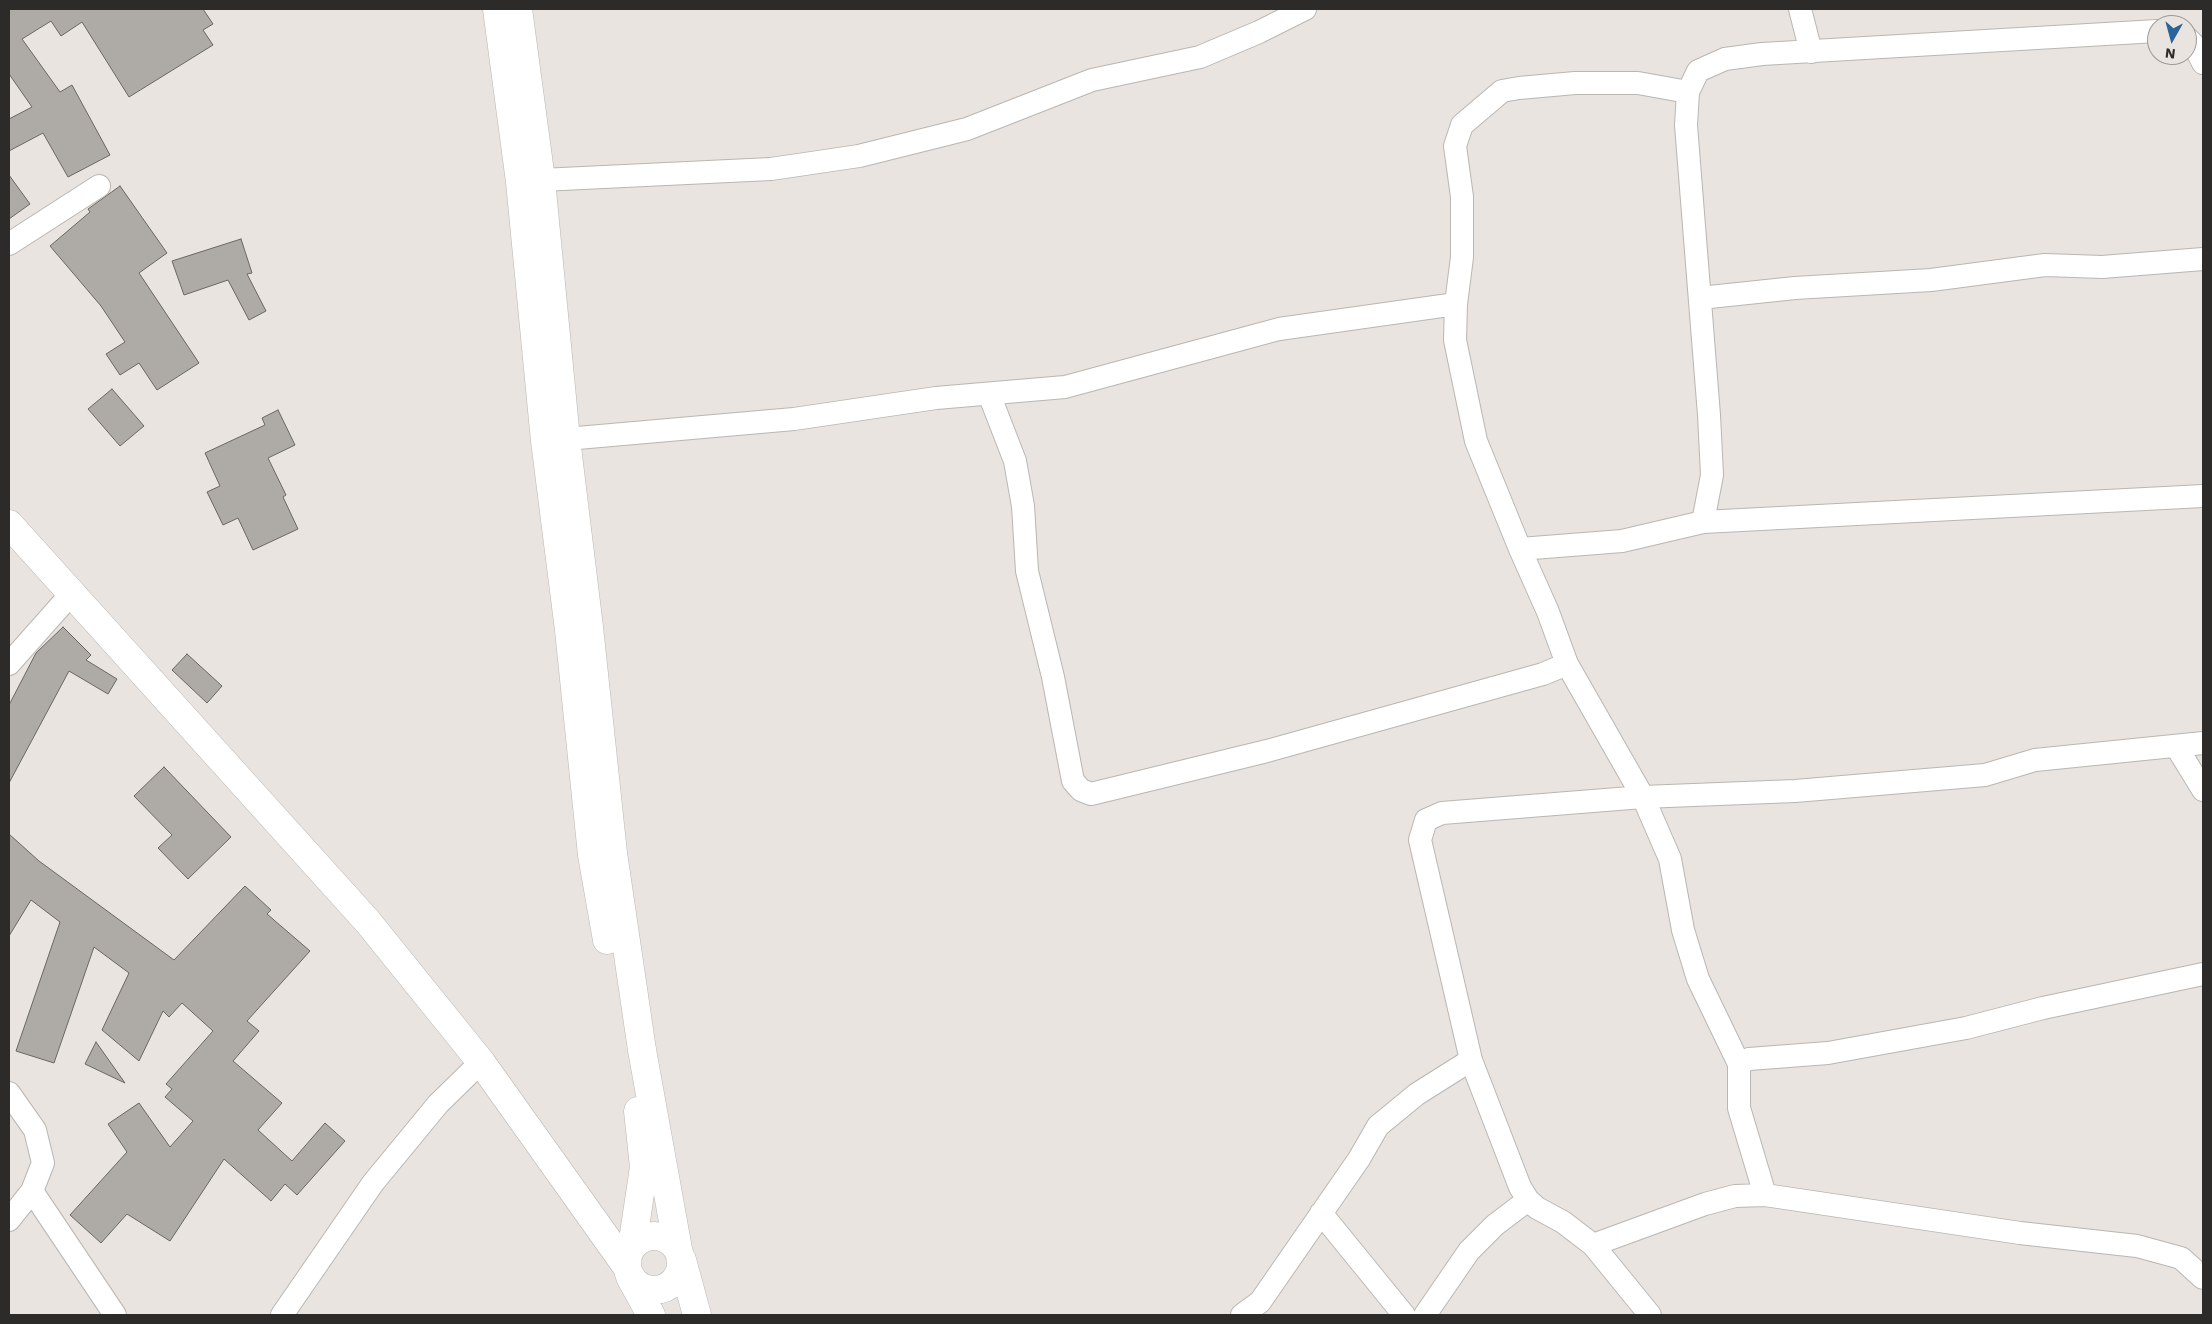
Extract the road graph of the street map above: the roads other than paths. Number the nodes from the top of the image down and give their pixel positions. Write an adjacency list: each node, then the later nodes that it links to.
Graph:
1 (497, 9): 42 (main road)
2 (518, 9): 10 (main road)
3 (1305, 9): 10 (street)
4 (1800, 9): 7 (street)
5 (2147, 32): 7 (street)
6 (2197, 51): 8 (street)
7 (1811, 52): 9 (street)
8 (2203, 63)
9 (1688, 92): 14 (street); 15 (street)
10 (541, 180): 17 (main road)
11 (100, 186): 12 (street)
12 (9, 244)
13 (2203, 259): 14 (street)
14 (1700, 298): 19 (street)
15 (1456, 304): 16 (street); 21 (street)
16 (989, 394): 17 (street); 24 (street)
17 (566, 439): 41 (main road)
18 (2203, 496): 19 (street)
19 (1702, 522): 21 (street)
20 (9, 524): 22 (main road)
21 (1520, 549): 24 (street)
22 (72, 593): 23 (street); 31 (main road)
23 (9, 664)
24 (1567, 664): 28 (street)
25 (2203, 743): 26 (street)
26 (2176, 746): 27 (street); 28 (street)
27 (2203, 790)
28 (1644, 797): 30 (street); 32 (street)
29 (2203, 974): 32 (street)
30 (1471, 1060): 36 (street); 37 (street)
31 (481, 1062): 38 (main road); 45 (street)
32 (1739, 1064): 35 (street)
33 (9, 1093): 34 (street)
34 (32, 1191): 39 (street); 44 (street)
35 (1765, 1195): 40 (street); 43 (street)
36 (1528, 1200): 40 (street); 50 (street)
37 (1321, 1213): 48 (street); 49 (street)
38 (588, 1214): 42 (main road); 42 (main road)
39 (9, 1220)
40 (1594, 1245): 51 (street)
41 (674, 1248): 42 (main road); 42 (main road); 47 (main road)
42 (631, 1254): 46 (main road)
43 (2203, 1278)
44 (115, 1315)
45 (282, 1315)
46 (651, 1315)
47 (696, 1315)
48 (1242, 1315)
49 (1404, 1315)
50 (1425, 1315)
51 (1650, 1315)

